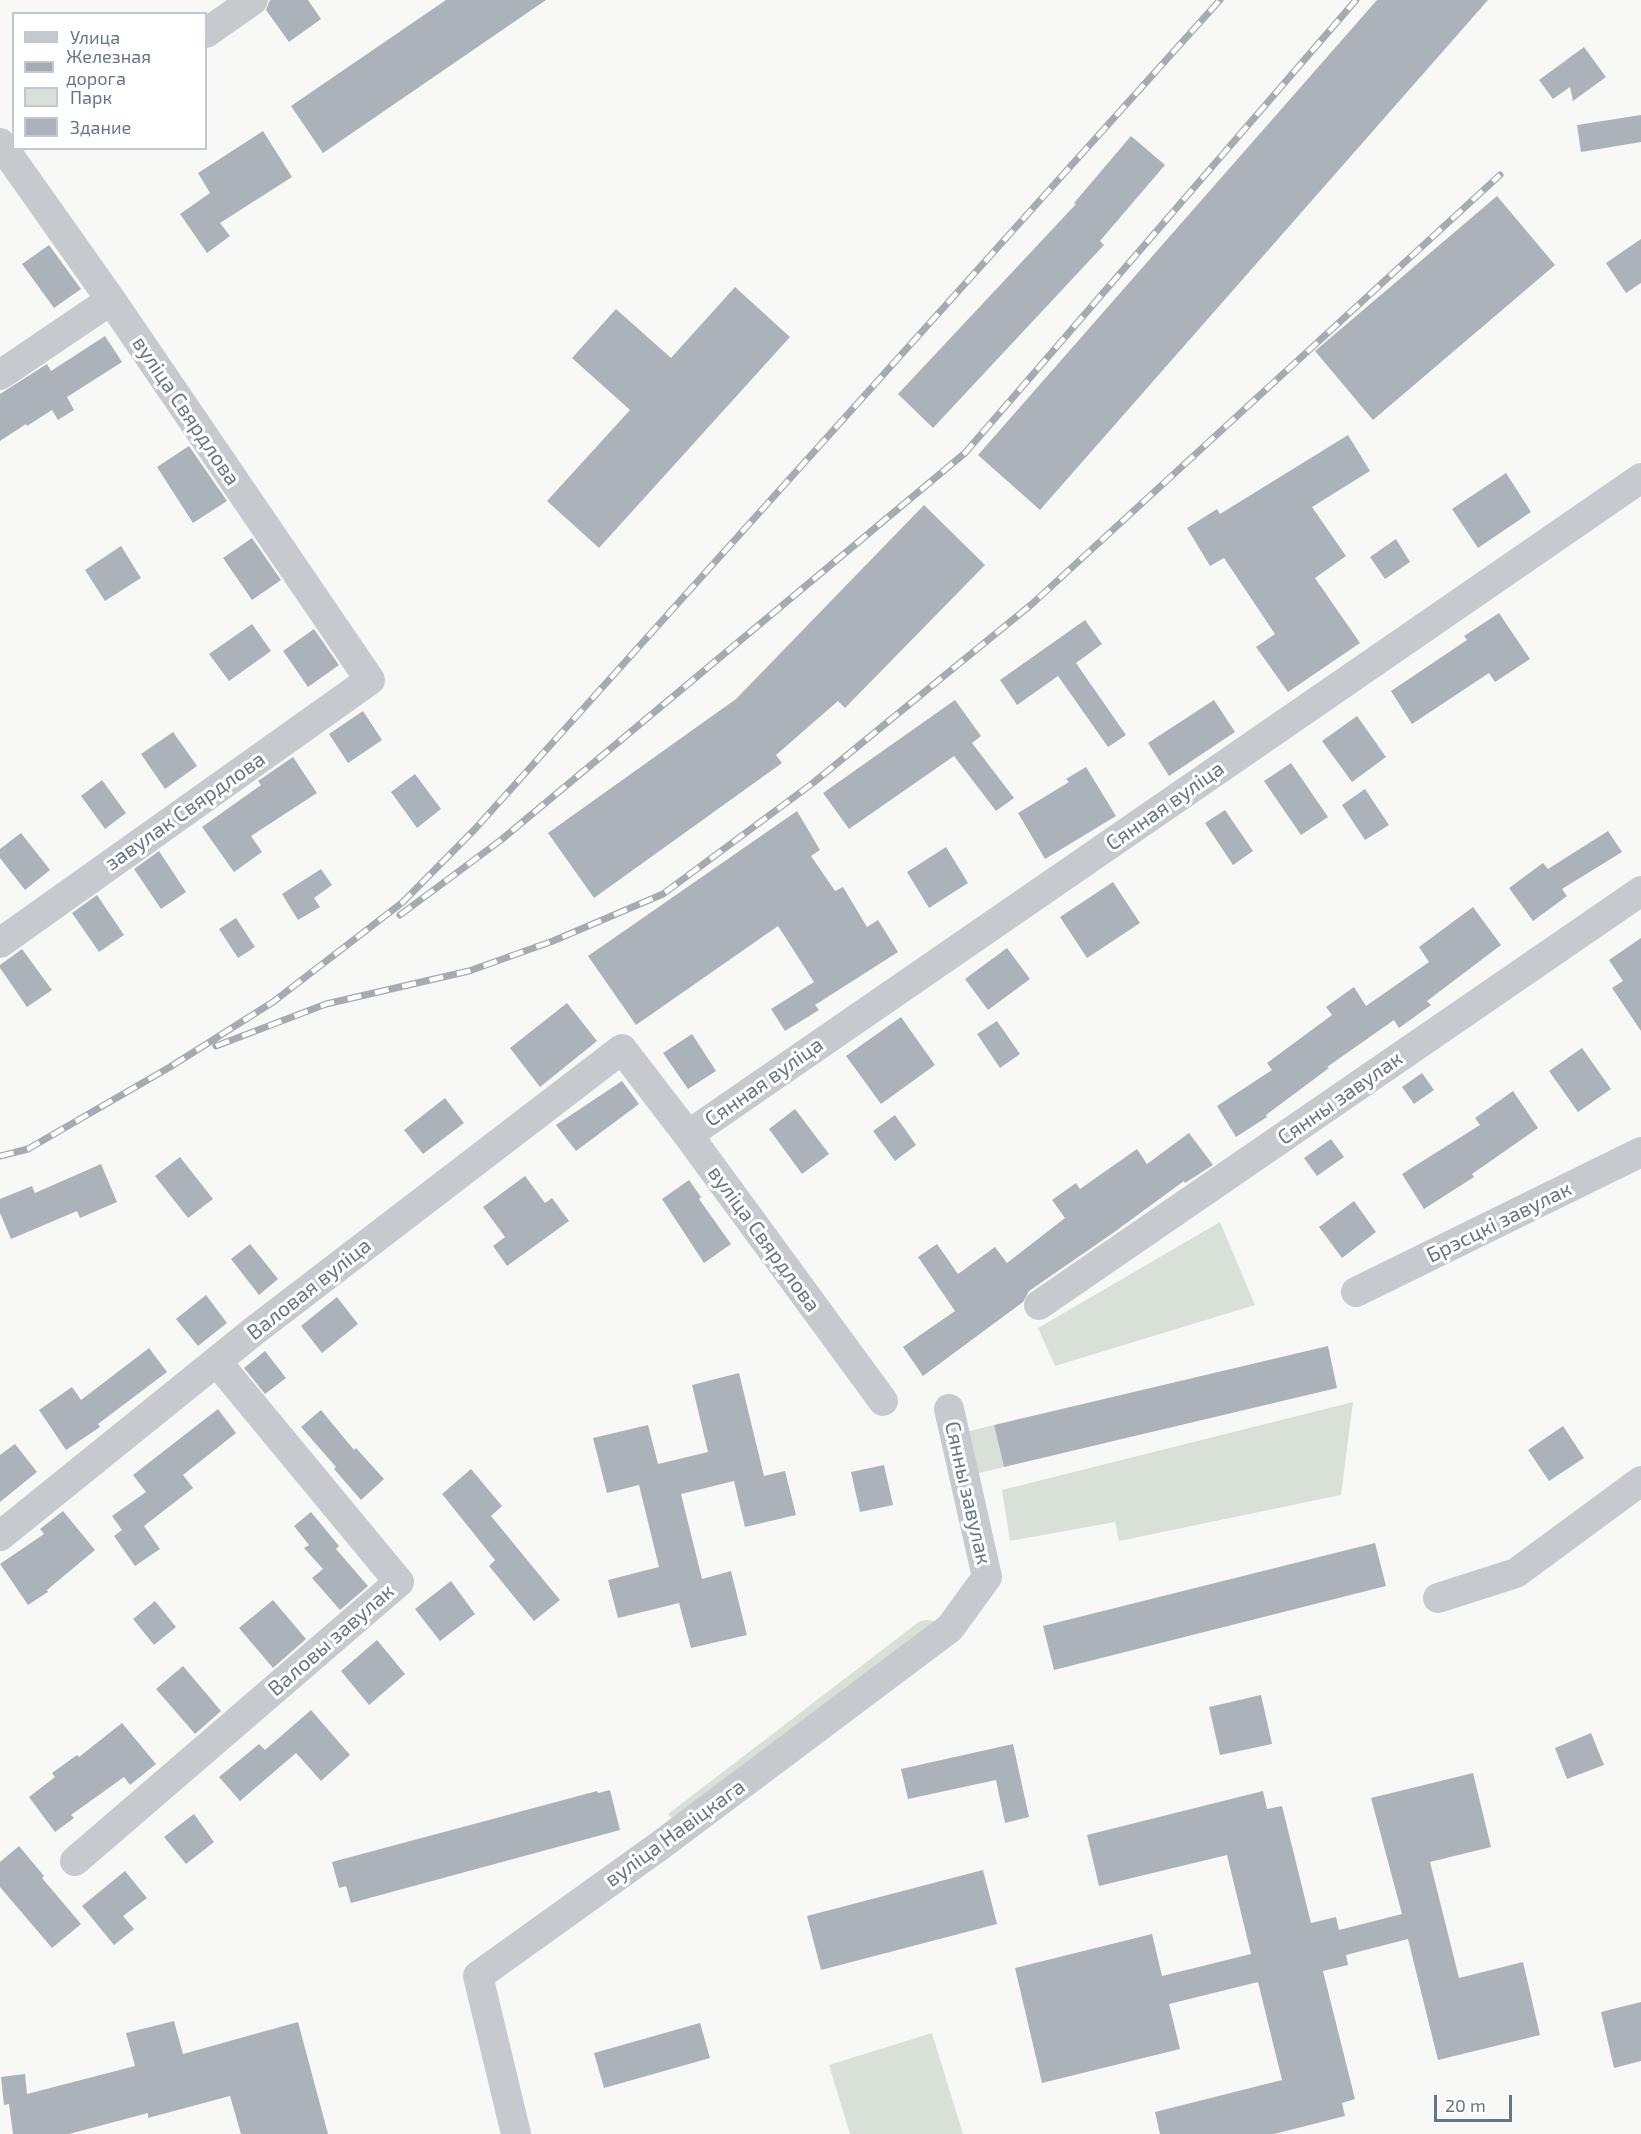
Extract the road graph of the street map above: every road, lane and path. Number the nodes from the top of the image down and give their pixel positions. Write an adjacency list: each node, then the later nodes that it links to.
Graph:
1 (253, 0): 2 (street)
2 (207, 32)
3 (16, 152): 4 (street, вуліца Свярдлова)
4 (111, 300): 5 (street); 7 (street, вуліца Свярдлова)
5 (0, 375)
6 (1641, 478): 11 (street, Сянная вуліца)
7 (370, 680): 9 (street, завулак Свярдлова)
8 (1641, 891): 14 (street, Сянны завулак)
9 (0, 943)
10 (622, 1049): 11 (street, вуліца Свярдлова); 15 (street, Валовая вуліца)
11 (688, 1135): 16 (street, вуліца Свярдлова)
12 (1641, 1152): 13 (street, Брэсцкі завулак)
13 (1356, 1292)
14 (1039, 1305)
15 (217, 1362): 19 (street, Валовая вуліца); 22 (street, Валовы завулак)
16 (883, 1401)
17 (949, 1409): 20 (street, Сянны завулак)
18 (1641, 1481): 21 (street)
19 (0, 1536)
20 (987, 1577): 23 (street, вуліца Навіцкага)
21 (1438, 1598)
22 (75, 1861)
23 (516, 2134)

